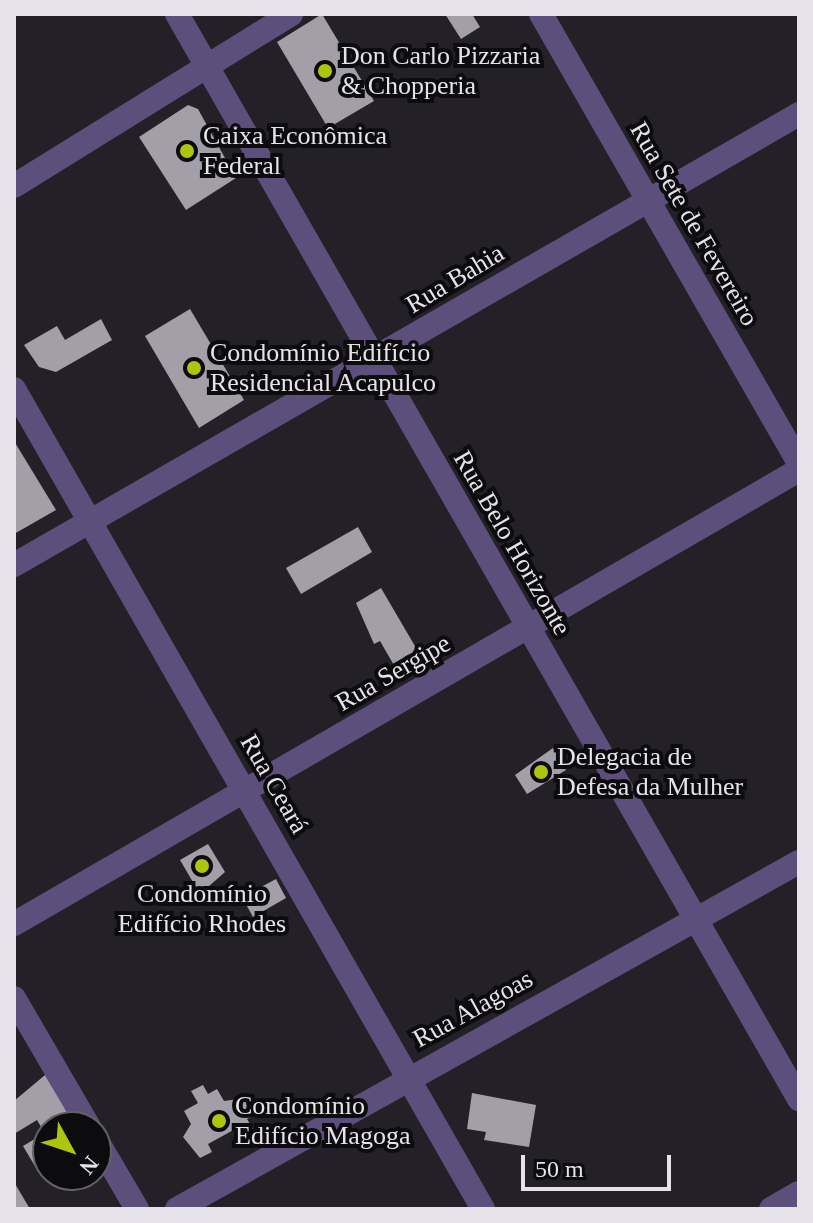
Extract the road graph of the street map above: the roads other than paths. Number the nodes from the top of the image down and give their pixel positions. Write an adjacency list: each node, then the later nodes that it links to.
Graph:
1 (177, 14): 4 (street, Rua Belo Horizonte)
2 (291, 14): 4 (street)
3 (541, 14): 7 (street, Rua Sete de Fevereiro)
4 (207, 67): 6 (street); 8 (street, Rua Belo Horizonte)
5 (799, 114): 7 (street, Rua Bahia)
6 (14, 186)
7 (647, 198): 8 (street, Rua Bahia); 10 (street, Rua Sete de Fevereiro)
8 (373, 360): 12 (street, Rua Bahia); 14 (street, Rua Belo Horizonte)
9 (14, 389): 12 (street, Rua Ceará)
10 (799, 463)
11 (799, 470): 14 (street, Rua Sergipe)
12 (89, 521): 13 (street, Rua Bahia); 15 (street, Rua Ceará)
13 (14, 565)
14 (529, 627): 15 (street, Rua Sergipe); 17 (street, Rua Belo Horizonte)
15 (246, 791): 18 (street, Rua Sergipe); 20 (street, Rua Ceará)
16 (799, 862): 17 (street, Rua Alagoas)
17 (695, 919): 20 (street, Rua Alagoas); 21 (street, Rua Belo Horizonte)
18 (14, 924)
19 (14, 998): 22 (street)
20 (410, 1076): 26 (street, Rua Alagoas); 27 (street, Rua Ceará)
21 (799, 1099)
22 (80, 1111)
23 (112, 1166): 25 (street)
24 (799, 1193): 28 (street)
25 (137, 1209)
26 (177, 1209)
27 (483, 1209)
28 (771, 1209)

